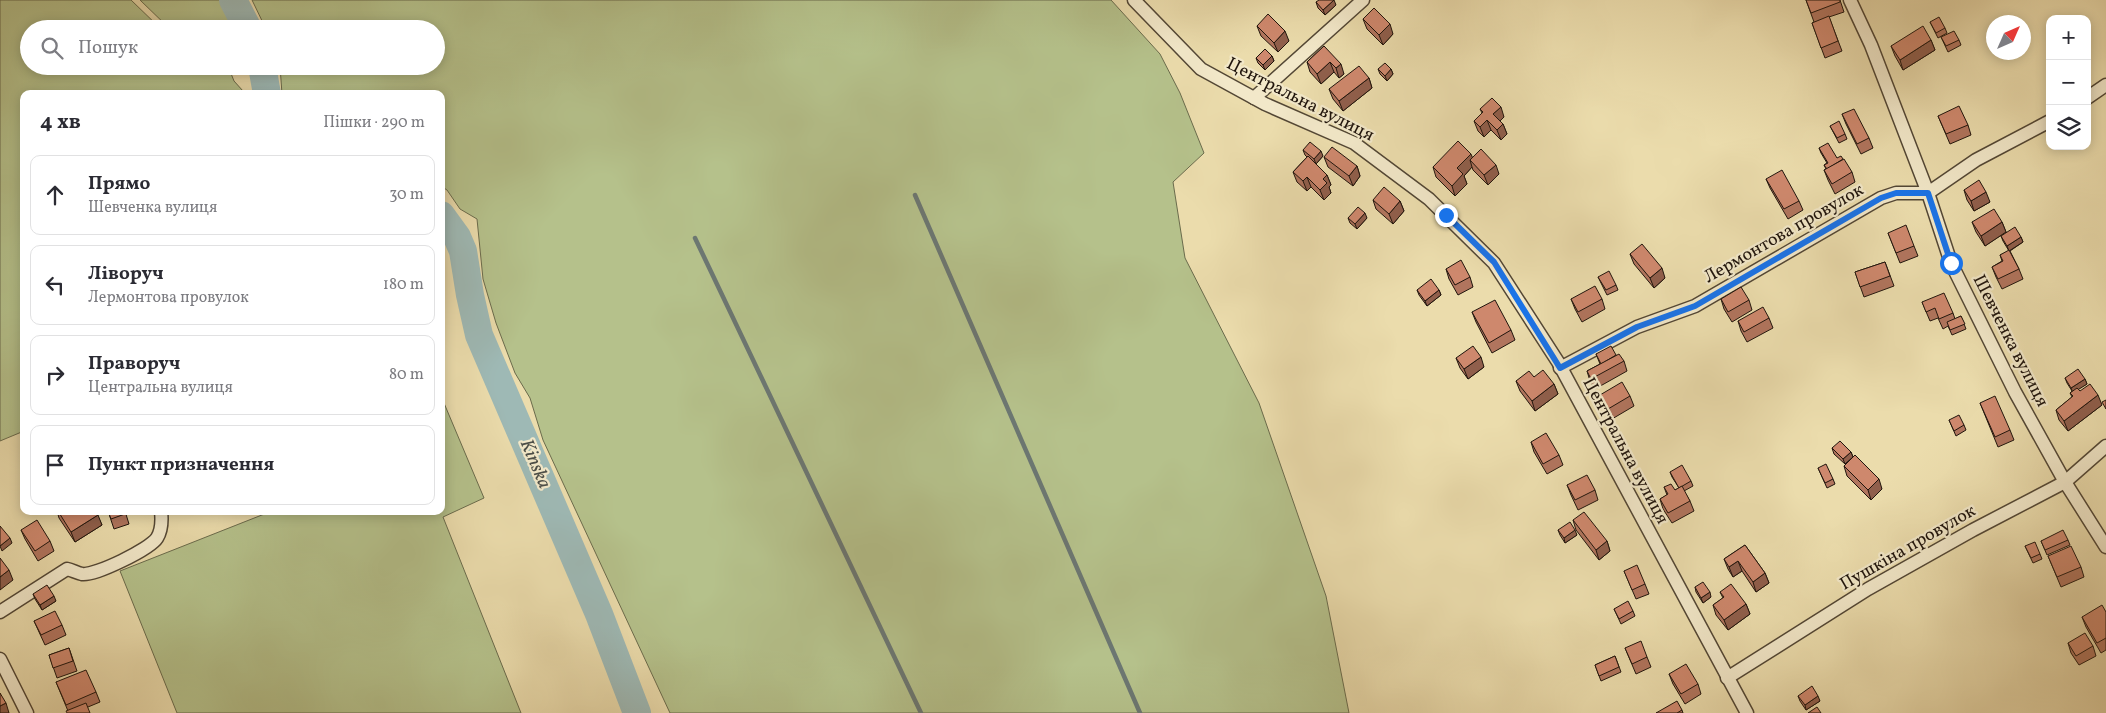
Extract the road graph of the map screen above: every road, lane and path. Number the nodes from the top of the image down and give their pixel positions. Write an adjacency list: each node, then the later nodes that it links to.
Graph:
1 (1134, 0): 6 (street, Центральна вулиця)
2 (1363, 0): 6 (street)
3 (1850, 0): 8 (street, Шевченка вулиця)
4 (2106, 85): 5 (street)
5 (2091, 95)
6 (1254, 98): 9 (street, Центральна вулиця)
7 (2046, 123): 8 (street)
8 (1928, 193): 9 (street, Лермонтова провулок); 11 (street, Шевченка вулиця)
9 (1560, 368): 16 (street, Центральна вулиця)
10 (2106, 446): 11 (street, Пушкіна провулок)
11 (2065, 482): 13 (street, Шевченка вулиця); 16 (street, Пушкіна провулок)
12 (161, 515): 14 (street)
13 (2106, 547)
14 (0, 612)
15 (0, 659): 17 (street)
16 (1727, 678): 18 (street, Центральна вулиця)
17 (27, 713)
18 (1746, 713)

